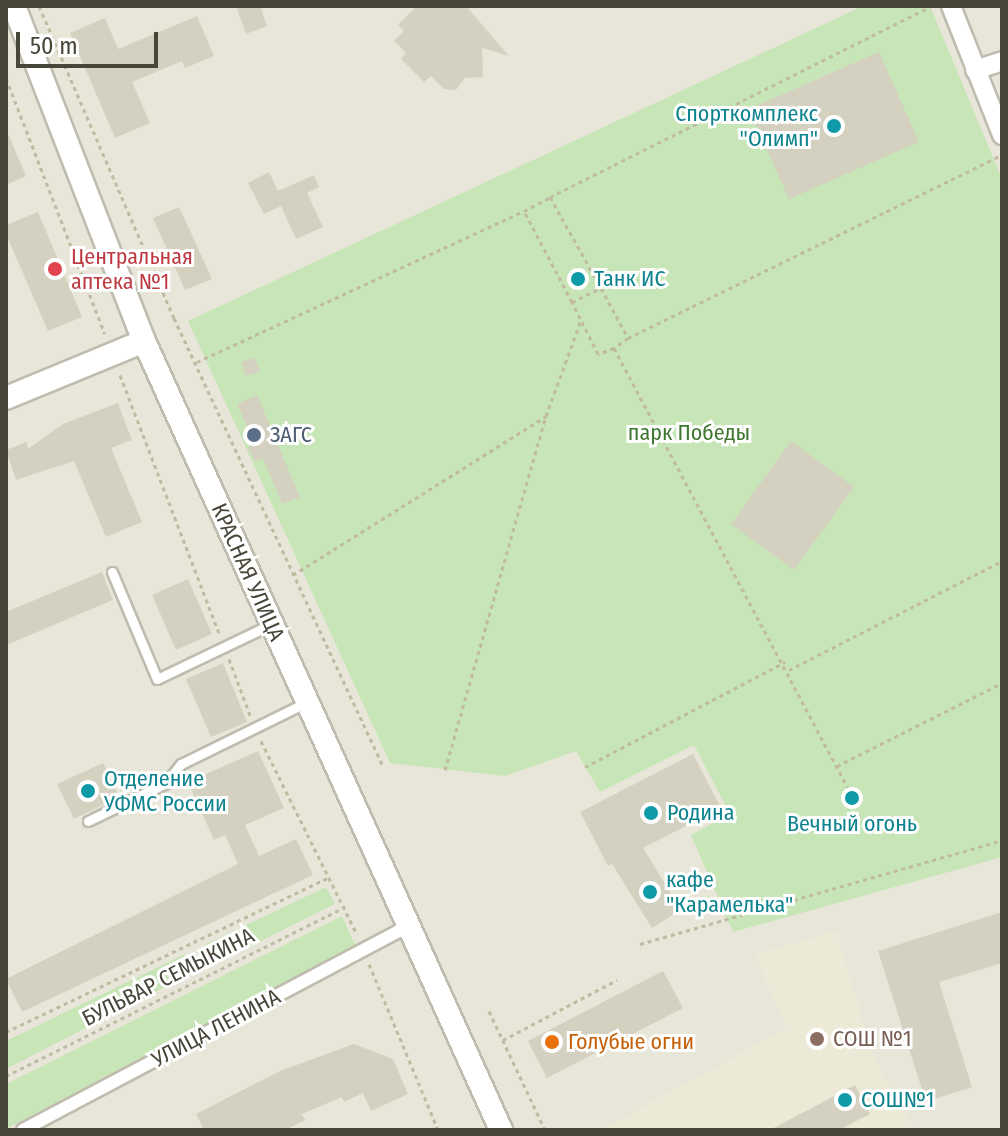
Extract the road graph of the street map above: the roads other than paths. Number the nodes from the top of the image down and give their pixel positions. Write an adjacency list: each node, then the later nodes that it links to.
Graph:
1 (951, 6): 4 (street)
2 (10, 7): 6 (street, КРАСНАЯ УЛИЦА)
3 (1002, 61): 4 (street)
4 (975, 70): 5 (street)
5 (1002, 135)
6 (144, 341): 7 (street); 9 (street, КРАСНАЯ УЛИЦА)
7 (6, 398)
8 (112, 572): 9 (lane)
9 (272, 624): 10 (street, КРАСНАЯ УЛИЦА)
10 (307, 702): 11 (lane); 12 (street, КРАСНАЯ УЛИЦА)
11 (88, 821)
12 (409, 926): 13 (street, УЛИЦА ЛЕНИНА); 14 (street, КРАСНАЯ УЛИЦА)
13 (23, 1130)
14 (501, 1130)

